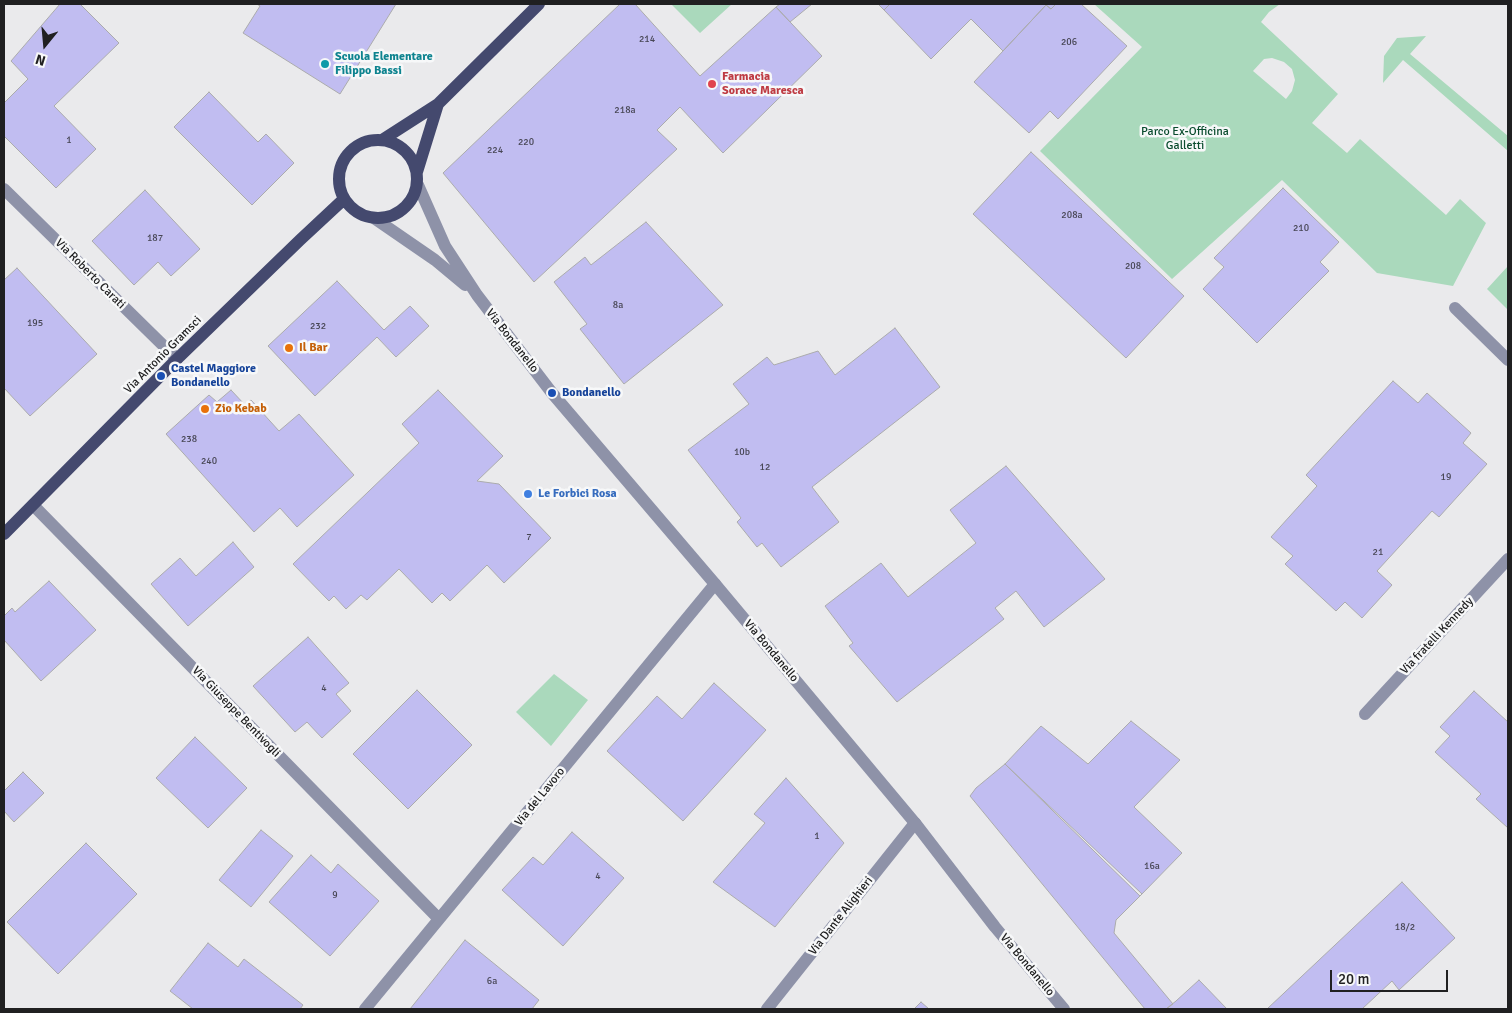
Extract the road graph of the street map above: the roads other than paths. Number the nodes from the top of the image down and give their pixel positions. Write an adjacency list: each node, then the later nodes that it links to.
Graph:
1 (539, 4): 2 (main road)
2 (438, 104): 3 (main road); 4 (main road)
3 (382, 140): 4 (main road); 7 (main road)
4 (417, 172): 5 (main road)
5 (418, 185): 8 (main road); 9 (street, Via Bondanello)
6 (4, 189): 11 (street, Via Roberto Carati)
7 (344, 199): 8 (main road); 11 (main road, Via Antonio Gramsci)
8 (374, 218): 9 (street, Via Bondanello)
9 (476, 295): 16 (street, Via Bondanello)
10 (1455, 308): 12 (street)
11 (176, 359): 13 (main road, Via Antonio Gramsci)
12 (1508, 360)
13 (33, 505): 14 (main road, Via Antonio Gramsci); 19 (street, Via Giuseppe Bentivogli)
14 (4, 534)
15 (1508, 559): 17 (street, Via fratelli Kennedy)
16 (716, 584): 18 (street, Via Bondanello); 19 (street, Via del Lavoro)
17 (1365, 714)
18 (915, 823): 21 (street, Via Dante Alighieri); 22 (street, Via Bondanello)
19 (440, 919): 20 (street, Via del Lavoro)
20 (365, 1009)
21 (767, 1009)
22 (1064, 1009)

